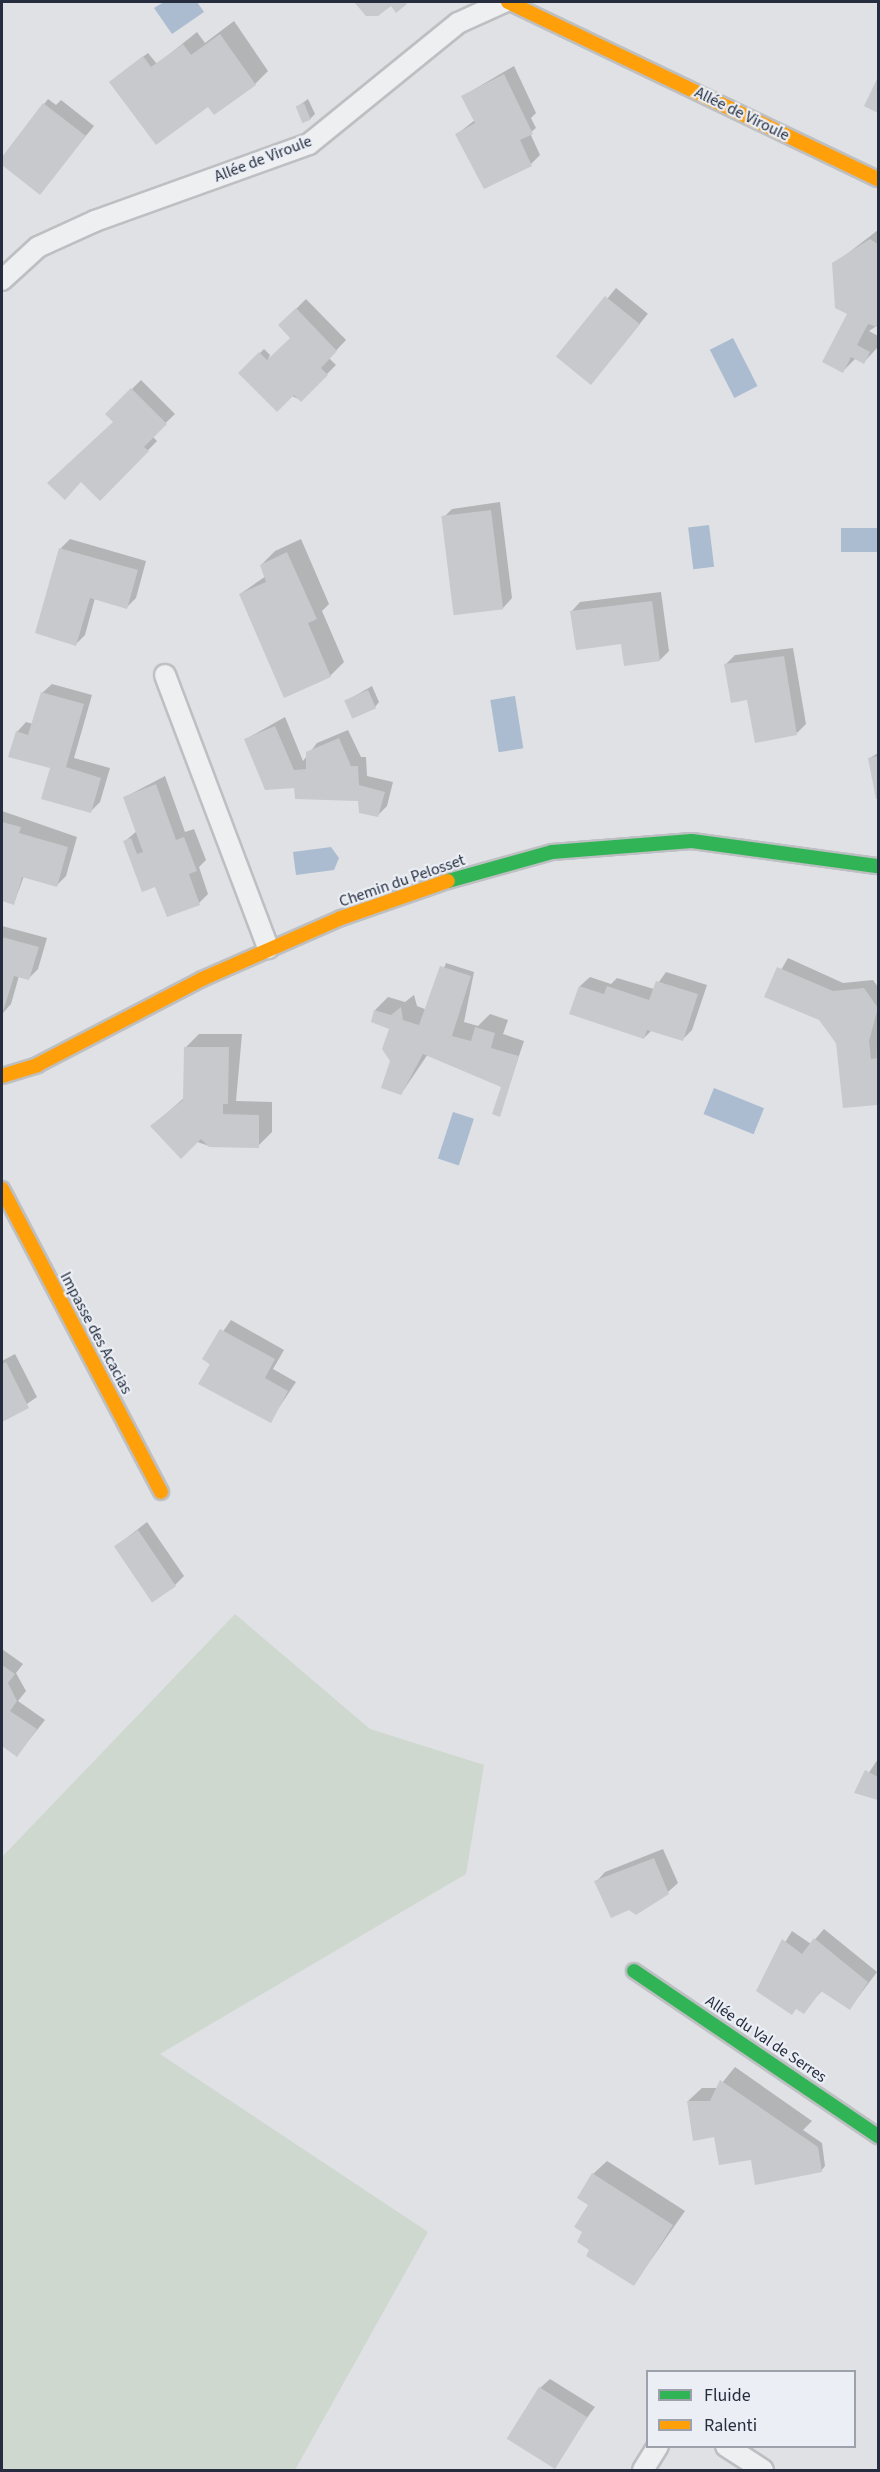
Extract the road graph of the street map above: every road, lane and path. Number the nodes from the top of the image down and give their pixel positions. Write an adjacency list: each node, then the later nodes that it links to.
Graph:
1 (506, 2): 2 (street, Allée de Viroule); 3 (lane, Allée de Viroule)
2 (879, 179)
3 (2, 280)
4 (165, 675): 6 (lane)
5 (879, 866): 6 (street, Chemin du Pelosset)
6 (268, 948): 7 (street, Chemin du Pelosset)
7 (2, 1076)
8 (2, 1189): 9 (street, Impasse des Acacias)
9 (161, 1492)
10 (634, 1971): 11 (street, Allée du Val de Serres)
11 (879, 2136)
12 (657, 2448): 14 (lane)
13 (729, 2448): 15 (lane)
14 (643, 2470)
15 (763, 2470)

